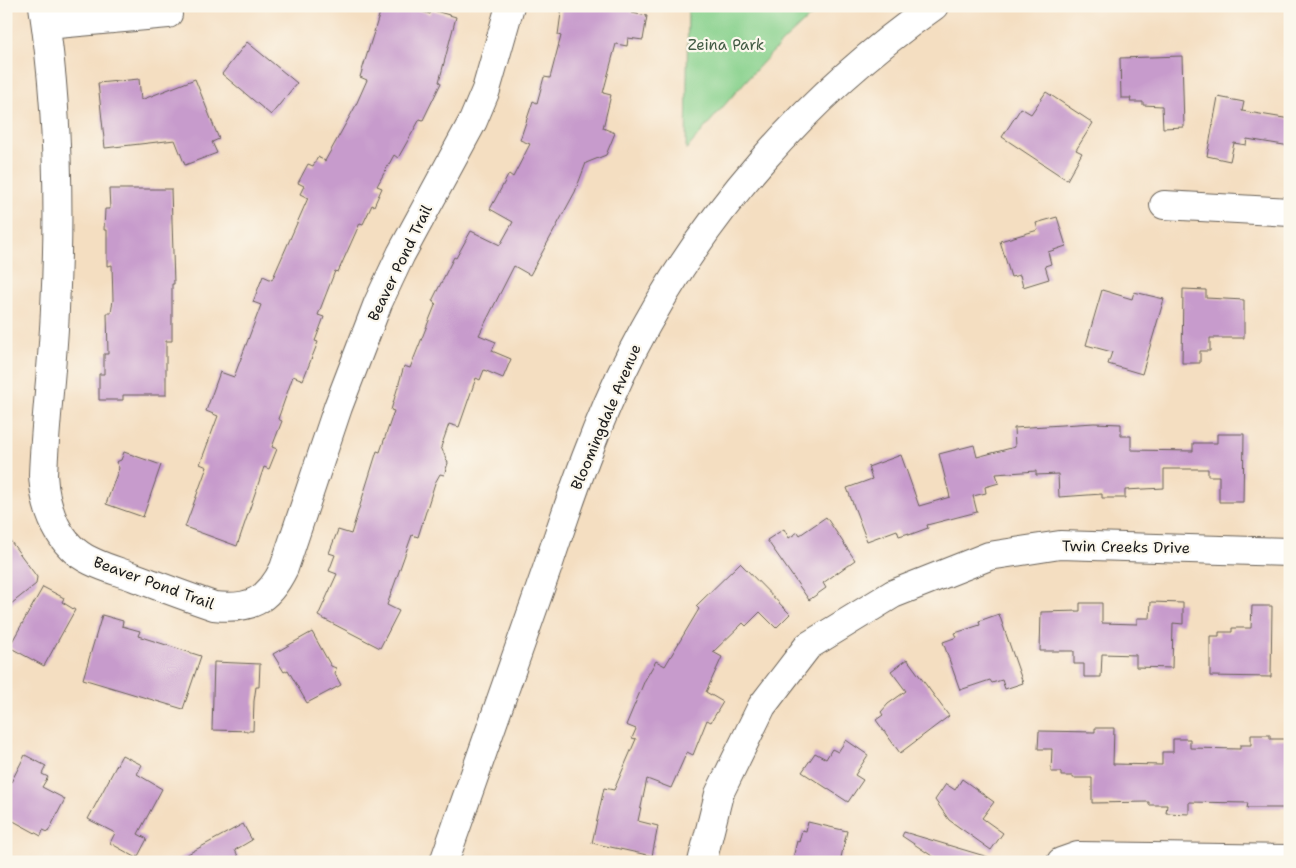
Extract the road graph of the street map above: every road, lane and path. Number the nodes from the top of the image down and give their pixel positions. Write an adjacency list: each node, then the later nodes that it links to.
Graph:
1 (510, 6): 4 (street, Beaver Pond Trail)
2 (934, 6): 9 (street, Bloomingdale Avenue)
3 (168, 14): 4 (street)
4 (45, 16)
5 (1164, 205): 6 (street)
6 (1290, 212)
7 (1290, 552): 10 (street, Twin Creeks Drive)
8 (1290, 859): 11 (street)
9 (444, 862)
10 (702, 862)
11 (1061, 862)

